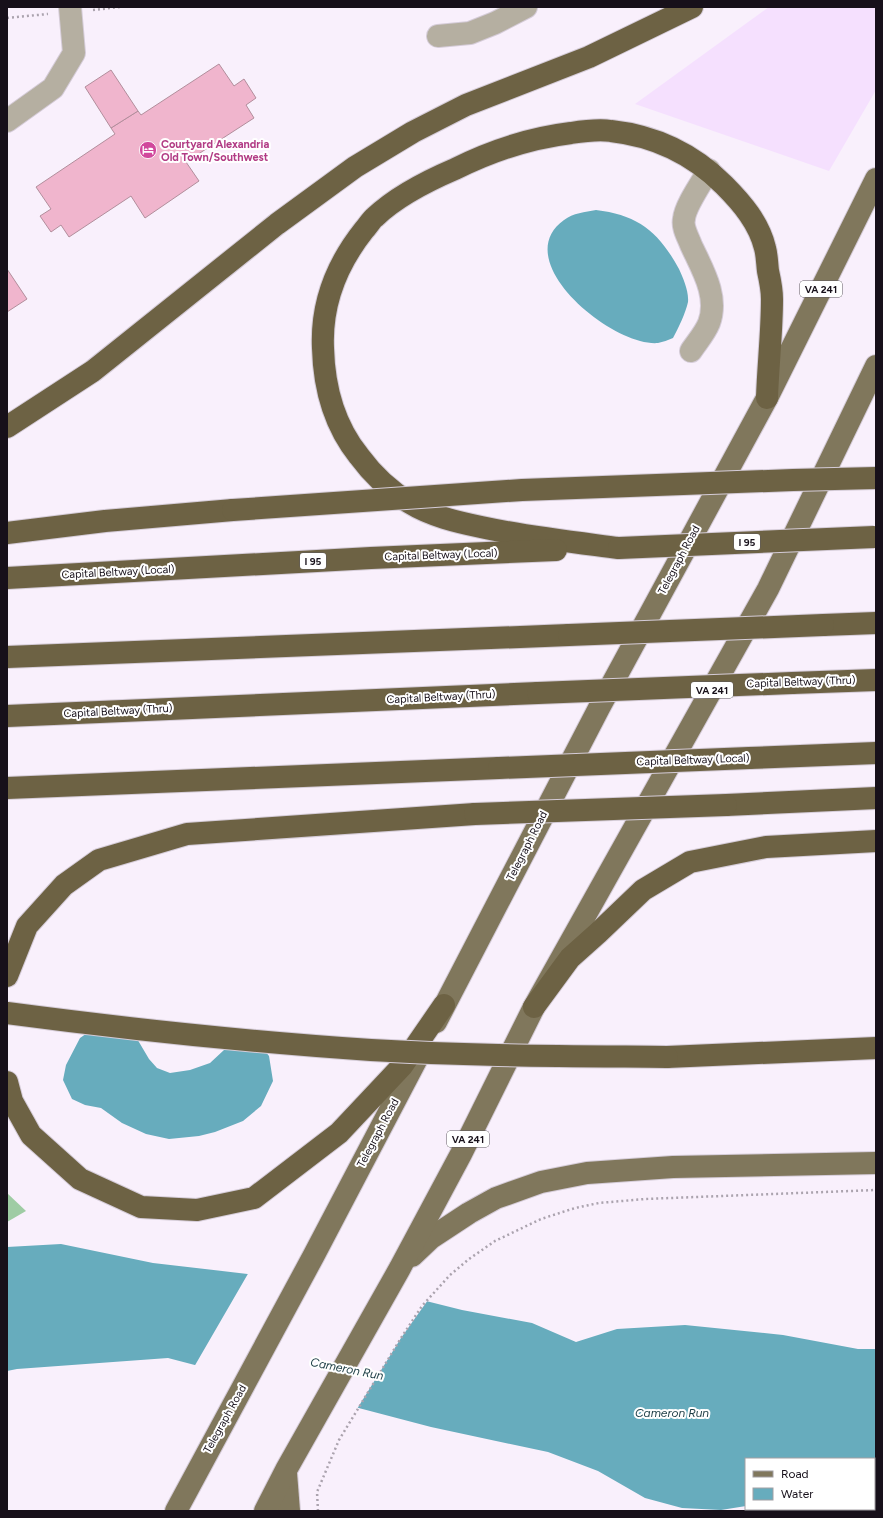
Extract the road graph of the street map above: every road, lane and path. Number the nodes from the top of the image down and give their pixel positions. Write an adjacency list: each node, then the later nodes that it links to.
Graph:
1 (70, 7): 5 (lane)
2 (526, 7): 4 (lane)
3 (692, 7): 11 (highway)
4 (438, 36)
5 (7, 121)
6 (709, 170): 8 (lane); 10 (highway); 15 (highway)
7 (876, 180): 10 (main road, Telegraph Road / VA 241)
8 (691, 351)
9 (876, 366): 27 (main road, VA 241)
10 (766, 398): 26 (main road, Telegraph Road / VA 241)
11 (7, 427)
12 (876, 478): 13 (highway, bridge)
13 (7, 533)
14 (875, 537): 15 (highway, Capital Beltway (Local) / I 95, bridge)
15 (619, 548): 16 (highway, Capital Beltway (Local) / I 95)
16 (7, 578)
17 (876, 623): 18 (highway, bridge)
18 (7, 657)
19 (876, 680): 20 (highway, Capital Beltway (Thru), bridge)
20 (7, 716)
21 (876, 753): 22 (highway, Capital Beltway (Local), bridge)
22 (7, 788)
23 (876, 798): 25 (highway, bridge)
24 (876, 841): 27 (highway)
25 (7, 976)
26 (444, 1005): 32 (highway); 38 (main road, Telegraph Road / VA 241)
27 (534, 1007): 35 (main road, VA 241)
28 (7, 1013): 30 (highway, bridge)
29 (876, 1048): 30 (highway)
30 (667, 1057): 31 (highway)
31 (876, 1063)
32 (7, 1082)
33 (876, 1163): 35 (main road)
34 (876, 1190): 40 (path)
35 (400, 1268): 36 (main road, VA 241)
36 (286, 1470): 37 (main road, VA 241); 39 (main road)
37 (266, 1509)
38 (176, 1511)
39 (289, 1511)
40 (318, 1511)

